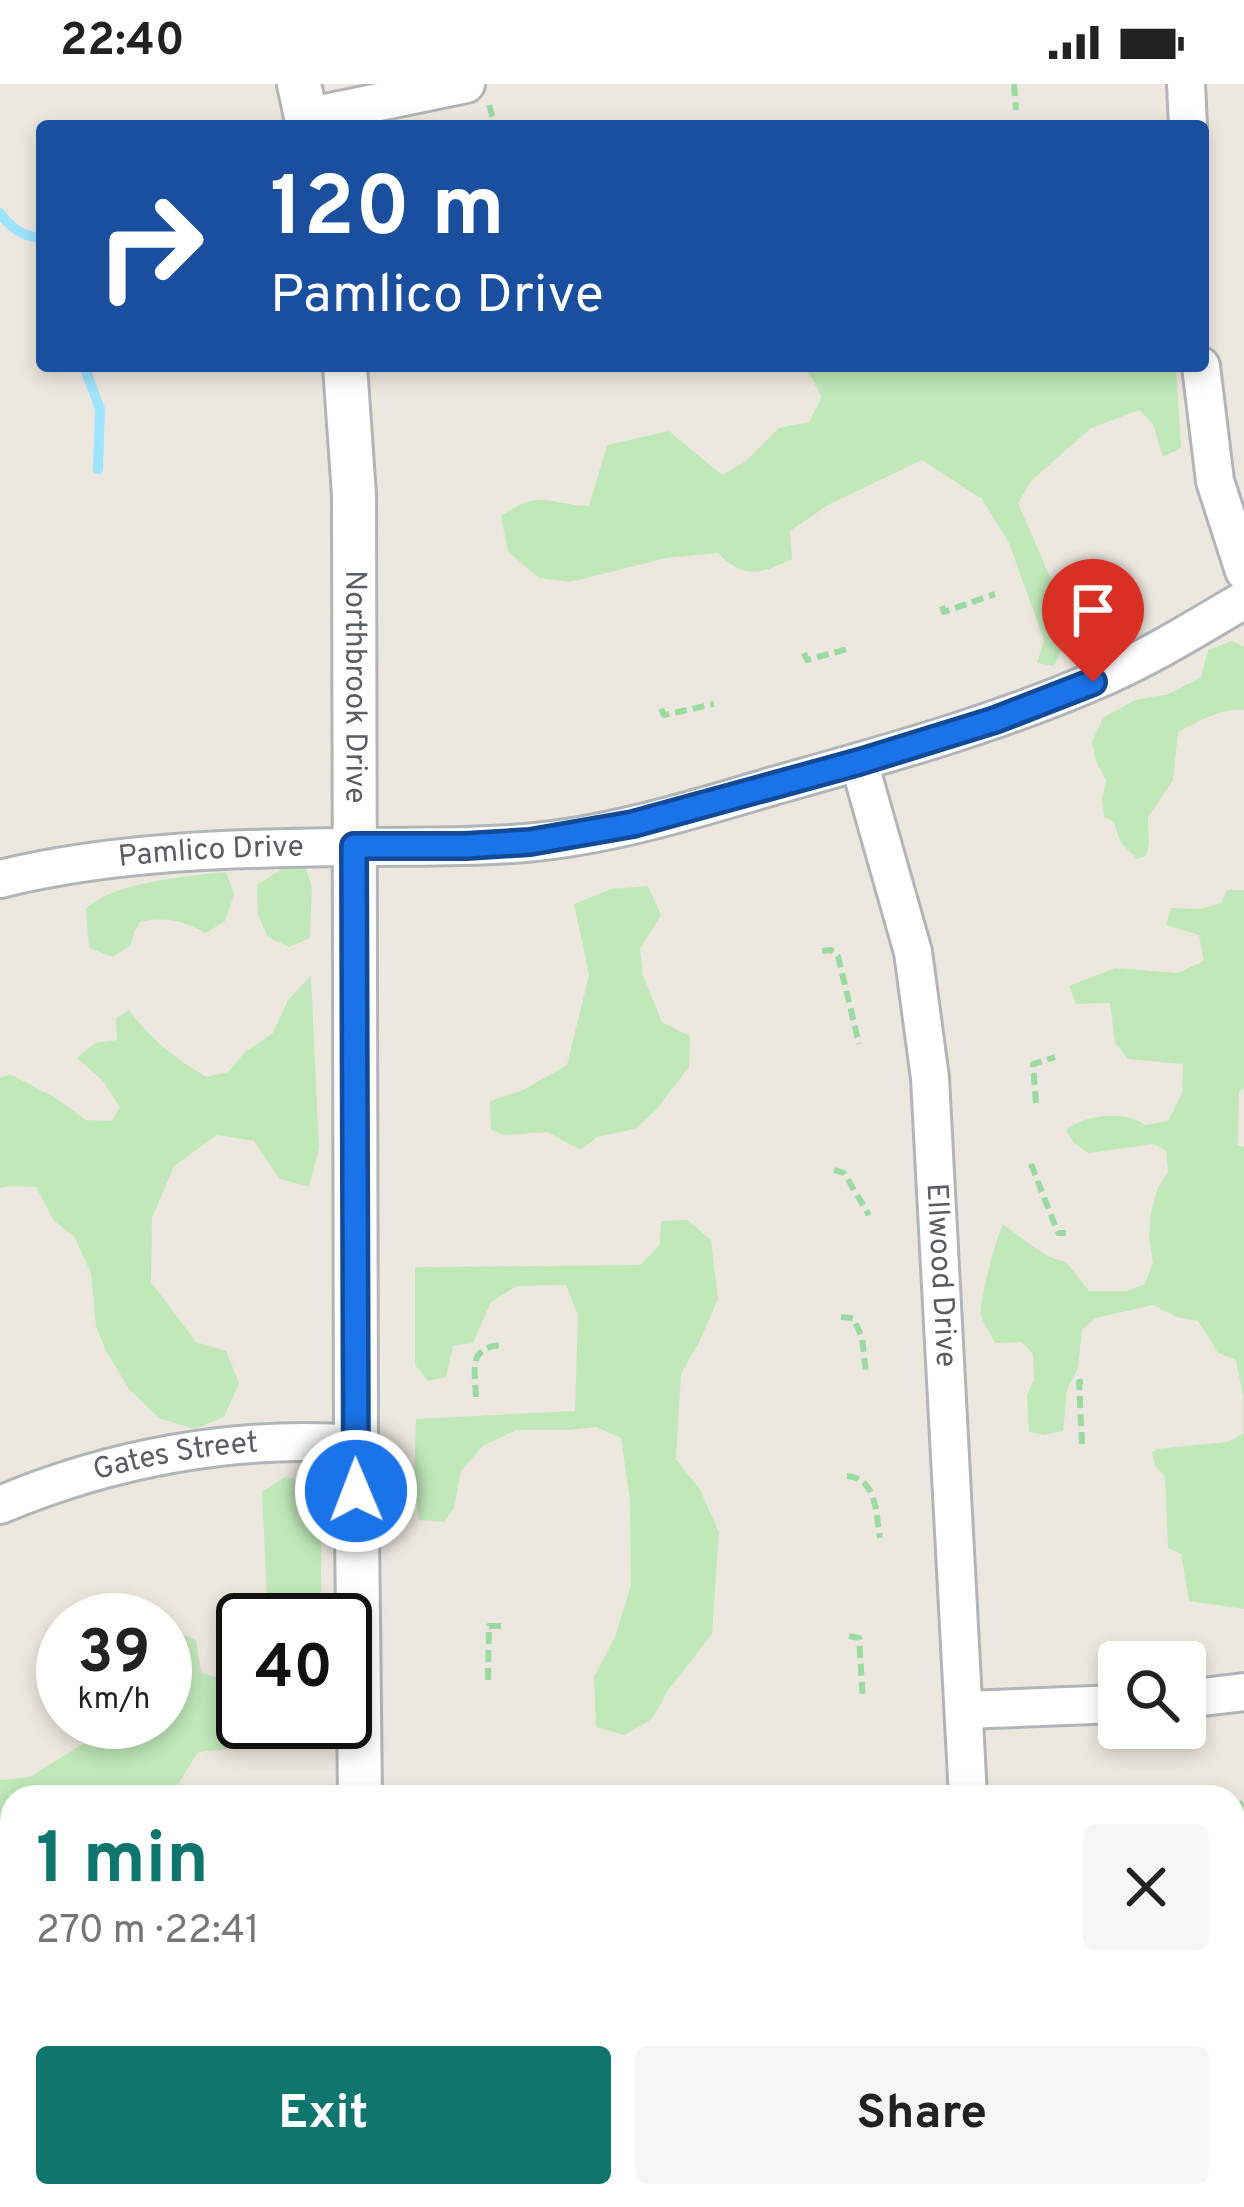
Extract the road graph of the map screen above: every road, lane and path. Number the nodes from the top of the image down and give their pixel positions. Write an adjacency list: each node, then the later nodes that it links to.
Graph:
1 (466, 84): 4 (street)
2 (1014, 84): 5 (path)
3 (1186, 84): 6 (street)
4 (304, 109)
5 (1016, 110)
6 (1188, 120)
7 (345, 372): 20 (street, Northbrook Drive)
8 (1202, 372): 10 (street)
9 (1081, 561): 16 (path)
10 (1244, 571)
11 (995, 594): 13 (path)
12 (1244, 600): 16 (street, Pamlico Drive)
13 (942, 606)
14 (850, 648): 15 (path)
15 (804, 652)
16 (1149, 653): 19 (street, Pamlico Drive)
17 (714, 704): 18 (path)
18 (661, 709)
19 (859, 762): 20 (street, Pamlico Drive); 47 (street, Ellwood Drive)
20 (354, 846): 21 (street, Pamlico Drive); 35 (street, Northbrook Drive)
21 (0, 879)
22 (822, 951): 23 (path)
23 (859, 1044)
24 (1055, 1057): 25 (path)
25 (1036, 1103)
26 (1031, 1164): 29 (path)
27 (834, 1169): 28 (path)
28 (869, 1214)
29 (1066, 1233)
30 (841, 1317): 32 (path)
31 (504, 1345): 34 (path)
32 (866, 1373)
33 (1085, 1381): 36 (path)
34 (476, 1397)
35 (356, 1444): 38 (street, Gates Street); 48 (street, Northbrook Drive)
36 (1082, 1444)
37 (847, 1476): 39 (path)
38 (0, 1505)
39 (880, 1538)
40 (505, 1626): 42 (path)
41 (849, 1636): 45 (path)
42 (488, 1680)
43 (1244, 1692): 44 (street)
44 (1206, 1697)
45 (863, 1699)
46 (1098, 1705): 47 (street)
47 (964, 1710): 49 (street, Ellwood Drive)
48 (360, 1785)
49 (967, 1785)

